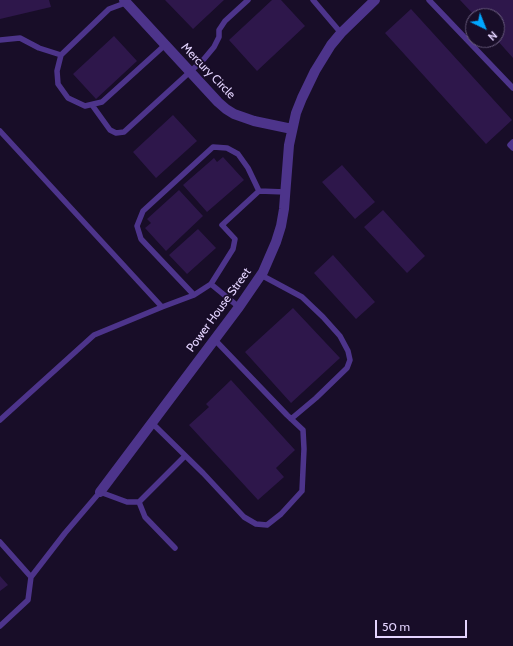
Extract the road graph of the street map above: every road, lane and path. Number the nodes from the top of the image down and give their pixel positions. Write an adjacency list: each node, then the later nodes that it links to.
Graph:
1 (248, 0): 10 (lane)
2 (313, 0): 6 (lane)
3 (375, 0): 6 (street, Power House Street)
4 (429, 0): 11 (lane)
5 (127, 1): 8 (street, Mercury Circle); 9 (lane)
6 (341, 32): 13 (street, Power House Street)
7 (0, 40): 9 (lane)
8 (165, 45): 10 (street, Mercury Circle); 12 (lane)
9 (62, 55): 12 (lane)
10 (189, 71): 12 (lane); 13 (street, Mercury Circle)
11 (513, 88)
12 (92, 105)
13 (292, 129): 18 (street, Power House Street)
14 (0, 131): 22 (lane)
15 (513, 142): 16 (lane)
16 (513, 148)
17 (258, 191): 18 (lane); 20 (lane); 21 (lane)
18 (285, 192): 19 (street, Power House Street)
19 (261, 275): 23 (street, Power House Street); 25 (lane)
20 (211, 284): 21 (lane); 23 (lane)
21 (194, 295): 22 (lane)
22 (162, 307): 26 (lane)
23 (239, 307): 24 (street, Power House Street)
24 (215, 340): 25 (lane); 27 (street, Power House Street)
25 (291, 419): 28 (lane)
26 (0, 420)
27 (152, 423): 28 (lane); 29 (street, Power House Street)
28 (185, 456): 30 (lane)
29 (100, 492): 30 (lane); 33 (lane)
30 (139, 502): 32 (lane)
31 (0, 542): 33 (lane)
32 (175, 548)
33 (31, 577): 34 (lane)
34 (0, 626)

